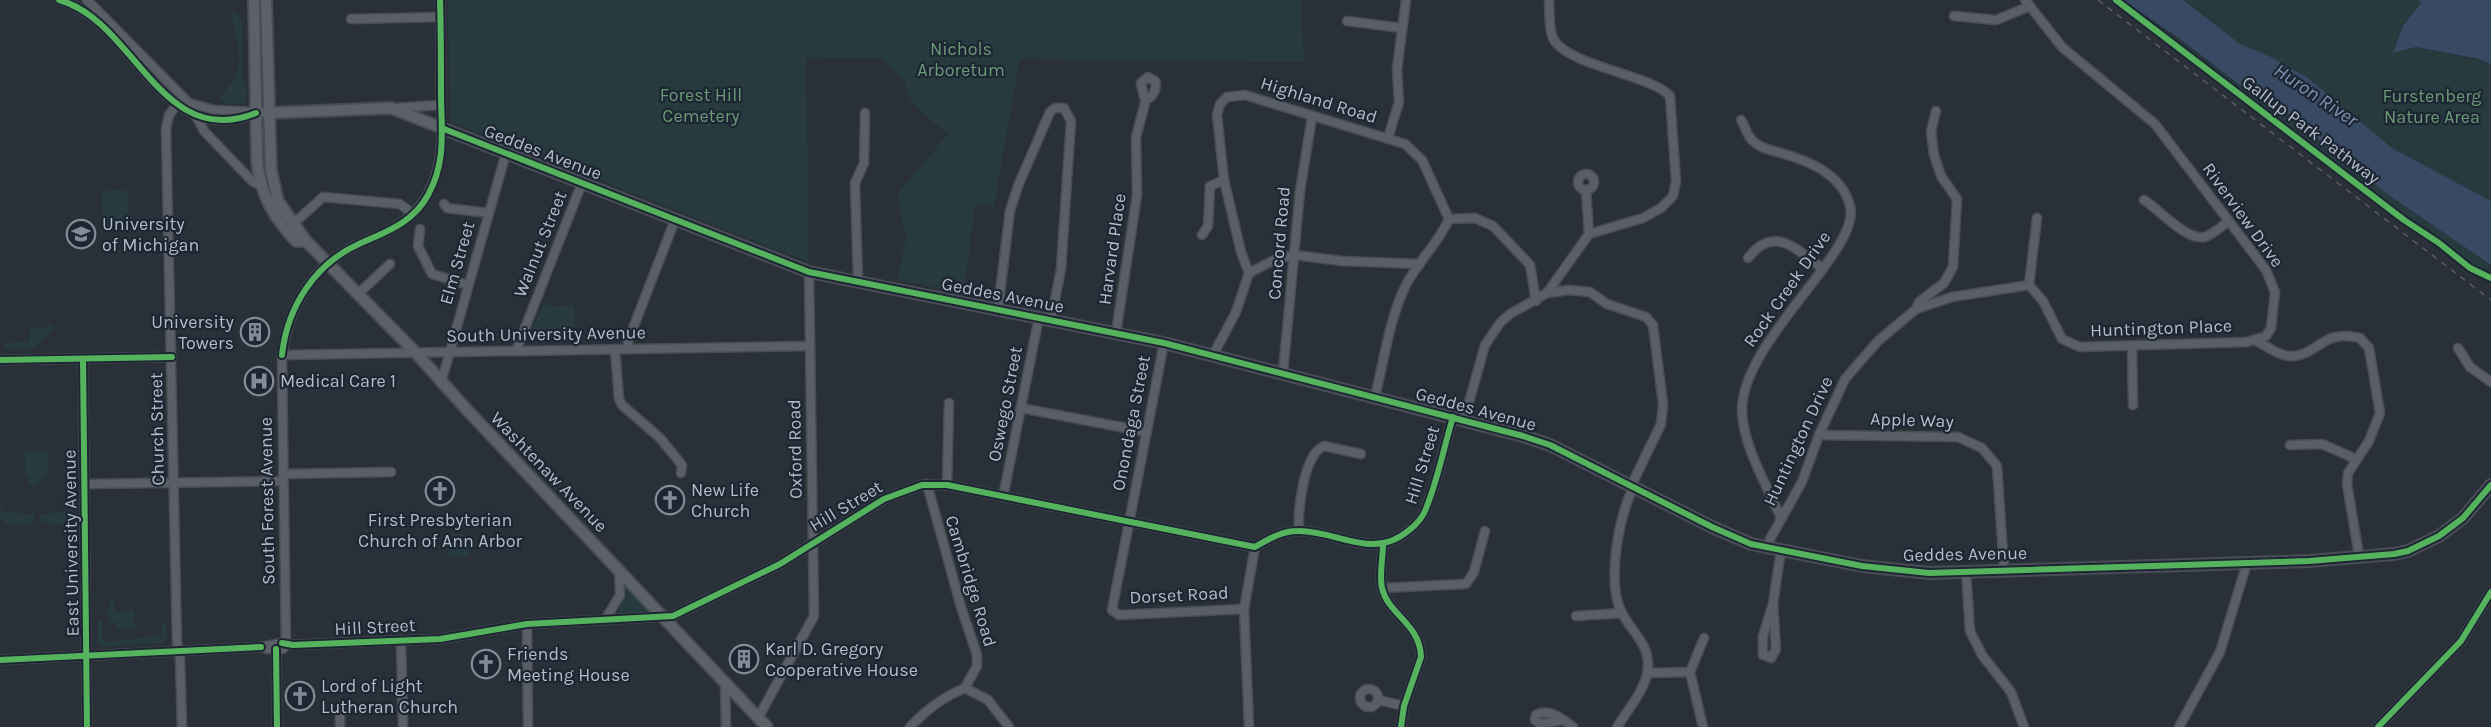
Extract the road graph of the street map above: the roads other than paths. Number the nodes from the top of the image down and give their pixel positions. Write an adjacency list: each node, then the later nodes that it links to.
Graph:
1 (59, 0): 16 (street, Geddes Avenue)
2 (87, 0): 16 (street, Geddes Avenue)
3 (254, 0): 14 (main road, Washtenaw Avenue)
4 (266, 0): 22 (main road, Washtenaw Avenue)
5 (440, 0): 10 (street, South Forest Avenue)
6 (1406, 0): 13 (street)
7 (1549, 0): 44 (street)
8 (2028, 3): 9 (street); 41 (street, Riverview Drive)
9 (1954, 16)
10 (441, 17): 11 (street); 17 (street, South Forest Avenue)
11 (351, 19)
12 (1347, 21): 13 (street)
13 (1402, 28): 27 (street)
14 (254, 47): 21 (main road, Washtenaw Avenue); 22 (main road)
15 (1146, 99): 67 (street, Harvard Place)
16 (179, 102): 21 (street, Geddes Avenue); 23 (street, Geddes Avenue); 80 (street, Church Street)
17 (441, 105): 18 (street); 26 (street, South Forest Avenue)
18 (391, 108): 22 (main road, Geddes Avenue); 26 (main road, Geddes Avenue)
19 (1936, 111): 64 (street, Huntington Drive)
20 (865, 112): 56 (street)
21 (256, 113): 22 (street, Geddes Avenue); 23 (street, Geddes Avenue); 29 (main road); 32 (main road, Washtenaw Avenue)
22 (269, 113): 29 (main road, Washtenaw Avenue)
23 (196, 116): 32 (street)
24 (1311, 117): 27 (street, Highland Road); 30 (street, Highland Road); 47 (street, Concord Road)
25 (1741, 120): 52 (street, Rock Creek Drive)
26 (444, 129): 28 (main road, Geddes Avenue); 36 (street, South Forest Avenue)
27 (1388, 138): 39 (street, Highland Road)
28 (506, 153): 31 (main road, Geddes Avenue); 37 (street, Elm Street)
29 (271, 170): 42 (main road, Washtenaw Avenue)
30 (1224, 180): 45 (street); 54 (street, Highland Road)
31 (582, 183): 40 (main road, Geddes Avenue); 75 (street, Walnut Street)
32 (261, 186): 46 (main road, Washtenaw Avenue)
33 (1586, 190): 44 (street)
34 (2144, 200): 41 (street)
35 (444, 204): 37 (street)
36 (413, 213): 42 (street); 49 (street, South Forest Avenue)
37 (488, 213): 57 (street, Elm Street)
38 (2037, 218): 58 (street)
39 (1449, 219): 51 (street); 62 (street)
40 (675, 220): 53 (main road, Geddes Avenue); 72 (street)
41 (2229, 221): 68 (street, Riverview Drive)
42 (293, 224): 46 (main road, Washtenaw Avenue)
43 (420, 229): 57 (street)
44 (1589, 234): 55 (street)
45 (1202, 235)
46 (306, 241): 49 (main road, Washtenaw Avenue)
47 (1295, 255): 51 (street); 54 (street); 83 (street, Concord Road)
48 (1748, 258): 52 (street)
49 (329, 264): 61 (main road, Washtenaw Avenue); 78 (street, South Forest Avenue)
50 (390, 264): 61 (street)
51 (1420, 264): 86 (street)
52 (1822, 268): 106 (street, Rock Creek Drive)
53 (809, 272): 56 (main road, Geddes Avenue); 70 (street, Oxford Road)
54 (1249, 273): 79 (street)
55 (1560, 277): 59 (street); 60 (street)
56 (858, 282): 63 (main road, Geddes Avenue)
57 (468, 285): 76 (street, Elm Street)
58 (2029, 285): 64 (street); 71 (street, Huntington Place)
59 (1569, 290): 60 (street); 104 (street)
60 (1547, 293): 62 (street, Hill Street)
61 (358, 294): 77 (main road, Washtenaw Avenue)
62 (1536, 301): 90 (street, Hill Street)
63 (998, 309): 65 (main road, Geddes Avenue); 66 (street)
64 (1916, 309): 92 (street, Huntington Drive)
65 (1039, 317): 66 (main road, Geddes Avenue); 89 (street, Oswego Street)
66 (1051, 320): 67 (main road, Geddes Avenue)
67 (1116, 333): 69 (main road, Geddes Avenue)
68 (2255, 340): 71 (street, Huntington Place); 95 (street)
69 (1164, 343): 79 (main road, Geddes Avenue); 91 (street, Onondaga Street)
70 (810, 346): 72 (street, South University Avenue); 110 (street, Oxford Road)
71 (2132, 346): 88 (street)
72 (628, 348): 74 (street, South University Avenue)
73 (2458, 348): 84 (street)
74 (615, 349): 75 (street, South University Avenue); 97 (street)
75 (516, 351): 76 (street, South University Avenue)
76 (449, 352): 77 (street, South University Avenue); 85 (street, Elm Street)
77 (416, 353): 78 (street, South University Avenue); 85 (main road, Washtenaw Avenue)
78 (282, 355): 98 (street, South Forest Avenue)
79 (1213, 355): 83 (main road, Geddes Avenue)
80 (172, 357): 81 (street); 99 (street, Church Street)
81 (83, 359): 82 (street); 100 (street, East University Avenue)
82 (0, 360)
83 (1283, 373): 86 (main road, Geddes Avenue)
84 (2491, 382)
85 (441, 383): 117 (main road, Washtenaw Avenue)
86 (1375, 397): 90 (main road, Geddes Avenue)
87 (949, 403): 102 (street)
88 (2133, 405)
89 (1021, 408): 91 (street); 105 (street, Oswego Street)
90 (1458, 419): 104 (main road, Geddes Avenue); 111 (street, Hill Street)
91 (1147, 432): 107 (street, Onondaga Street)
92 (1819, 435): 106 (street, Huntington Drive); 118 (street, Apple Way)
93 (2290, 445): 95 (street)
94 (1361, 454): 108 (street)
95 (2356, 459): 115 (street)
96 (391, 472): 98 (street)
97 (681, 473)
98 (283, 478): 99 (street); 132 (street, South Forest Avenue)
99 (174, 483): 100 (street); 133 (street, Church Street)
100 (85, 484): 134 (street, East University Avenue)
101 (927, 484): 102 (street, Hill Street); 110 (street, Hill Street); 139 (street, Cambridge Road)
102 (947, 485): 105 (street, Hill Street)
103 (2491, 485): 115 (main road, Geddes Avenue)
104 (1632, 487): 113 (main road, Geddes Avenue); 124 (street)
105 (1003, 497): 107 (street, Hill Street)
106 (1781, 518): 113 (street, Huntington Drive)
107 (1129, 522): 112 (street, Hill Street); 125 (street, Onondaga Street)
108 (1299, 531): 111 (street); 112 (street)
109 (1485, 531): 120 (street)
110 (814, 542): 127 (street, Hill Street); 143 (street, Oxford Road)
111 (1383, 544): 120 (street)
112 (1255, 547): 123 (street)
113 (1768, 548): 114 (main road, Geddes Avenue)
114 (1781, 550): 119 (main road, Geddes Avenue); 122 (street)
115 (2356, 558): 116 (main road, Geddes Avenue)
116 (2247, 563): 118 (main road, Geddes Avenue); 161 (street)
117 (619, 570): 127 (main road, Washtenaw Avenue); 128 (street)
118 (2004, 570): 119 (main road, Geddes Avenue)
119 (1966, 571): 160 (street)
120 (1382, 588): 141 (street)
121 (2491, 592): 162 (street)
122 (1773, 603): 122 (street)
123 (1244, 609): 125 (street, Dorset Road); 155 (street)
124 (1622, 613): 126 (street); 137 (street)
125 (1116, 614)
126 (1576, 616)
127 (663, 617): 128 (street, Hill Street); 138 (main road, Washtenaw Avenue)
128 (605, 620): 129 (street, Hill Street)
129 (527, 624): 131 (street, Hill Street); 150 (street)
130 (1704, 638): 136 (street)
131 (401, 640): 132 (street, Hill Street); 149 (street)
132 (281, 646): 133 (street, Hill Street); 147 (street, South Forest Avenue)
133 (178, 651): 134 (street, Hill Street); 146 (street, Church Street)
134 (87, 656): 135 (street, Hill Street); 145 (street, East University Avenue)
135 (0, 660)
136 (1690, 672): 137 (street); 159 (street)
137 (1647, 673): 158 (street)
138 (725, 683): 143 (main road, Washtenaw Avenue); 151 (street)
139 (965, 688): 153 (street); 154 (street)
140 (1378, 700): 141 (street)
141 (1404, 706): 156 (street)
142 (340, 711): 148 (street)
143 (758, 718): 152 (main road, Washtenaw Avenue)
144 (1563, 720): 157 (street)
145 (87, 727)
146 (182, 727)
147 (277, 727)
148 (340, 727)
149 (403, 727)
150 (528, 727)
151 (726, 727)
152 (767, 727)
153 (910, 727)
154 (1009, 727)
155 (1249, 727)
156 (1401, 727)
157 (1573, 727)
158 (1617, 727)
159 (1703, 727)
160 (2024, 727)
161 (2180, 727)
162 (2378, 727)

